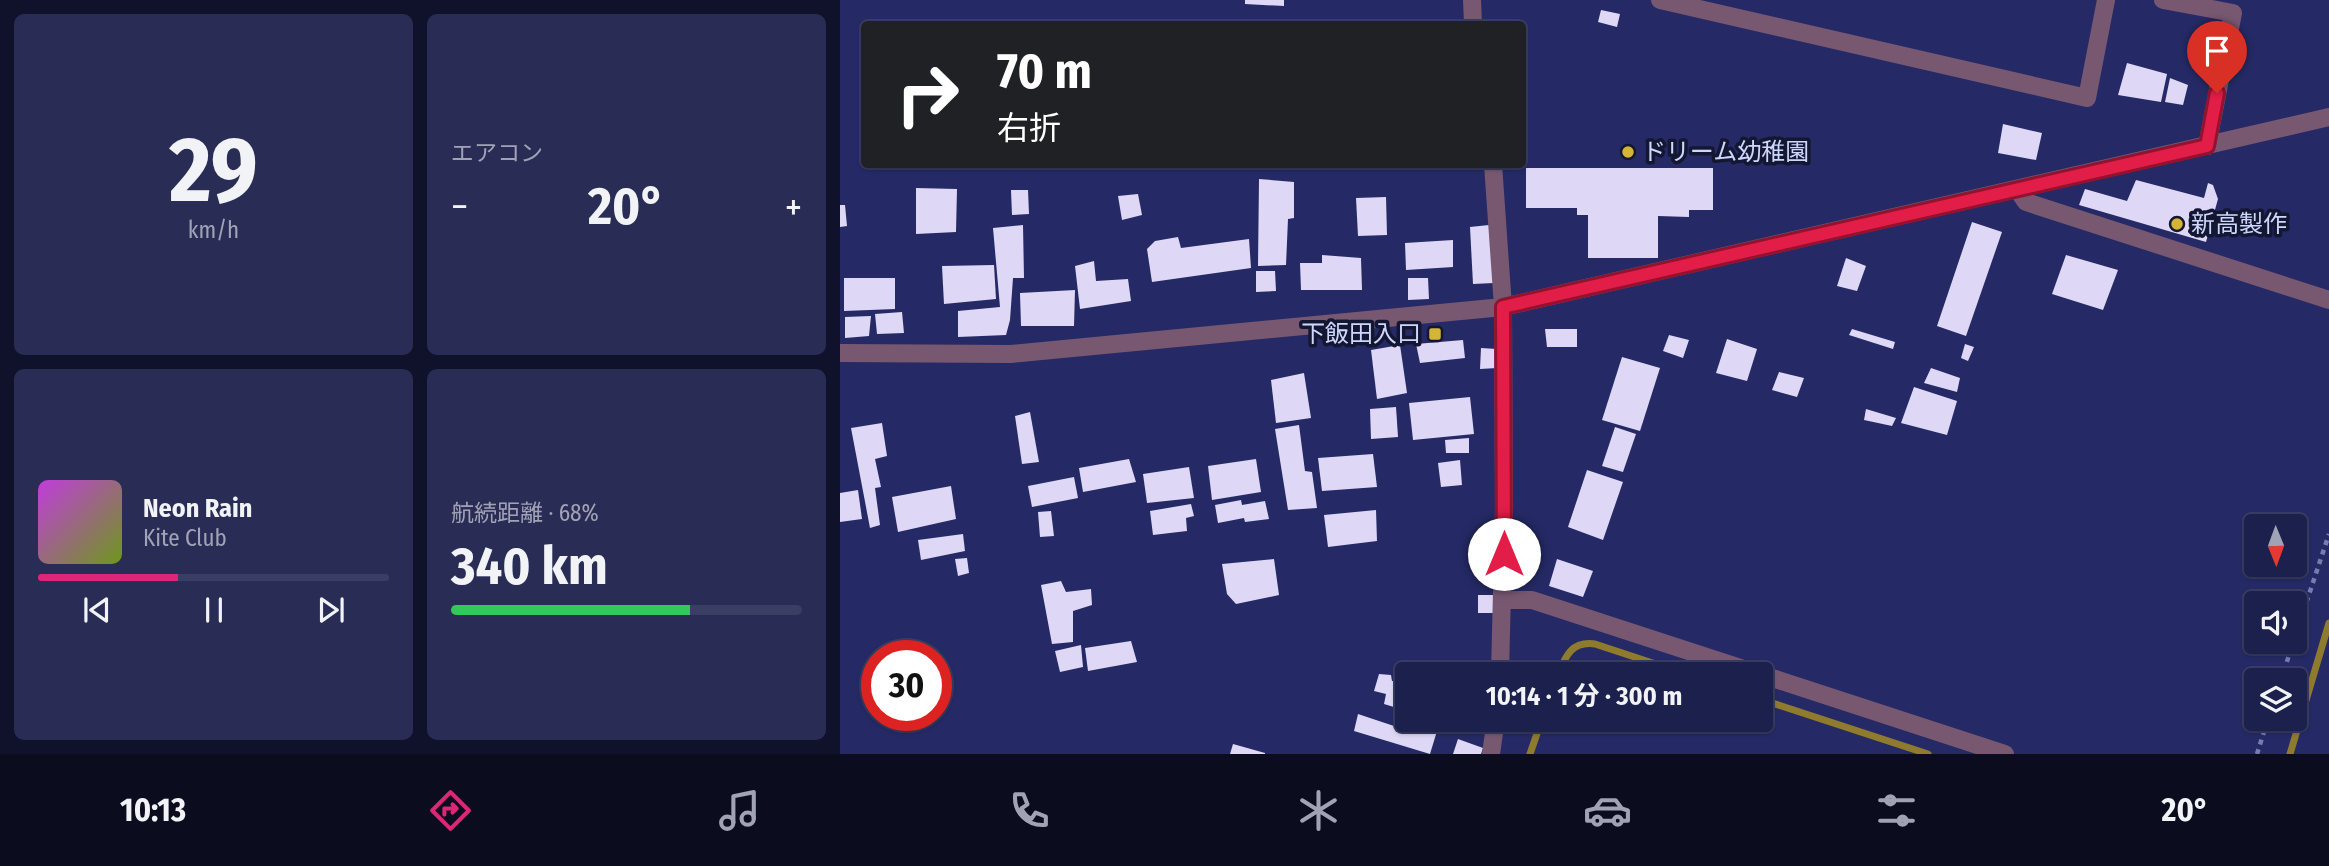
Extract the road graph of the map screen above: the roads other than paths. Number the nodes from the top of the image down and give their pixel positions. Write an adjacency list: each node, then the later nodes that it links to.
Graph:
1 (1472, 0): 5 (street)
2 (1660, 0): 3 (street)
3 (2106, 0)
4 (2163, 0): 7 (street)
5 (1473, 21)
6 (2329, 117): 7 (street)
7 (2207, 146): 9 (street)
8 (1493, 168): 11 (street)
9 (2018, 190): 10 (street); 11 (street)
10 (2329, 300)
11 (1503, 307): 12 (street); 13 (street)
12 (840, 353)
13 (1504, 600): 14 (street); 15 (street)
14 (1501, 662)
15 (1723, 662)
16 (1773, 678): 19 (street)
17 (1494, 732): 18 (street)
18 (1491, 754)
19 (2005, 754)

